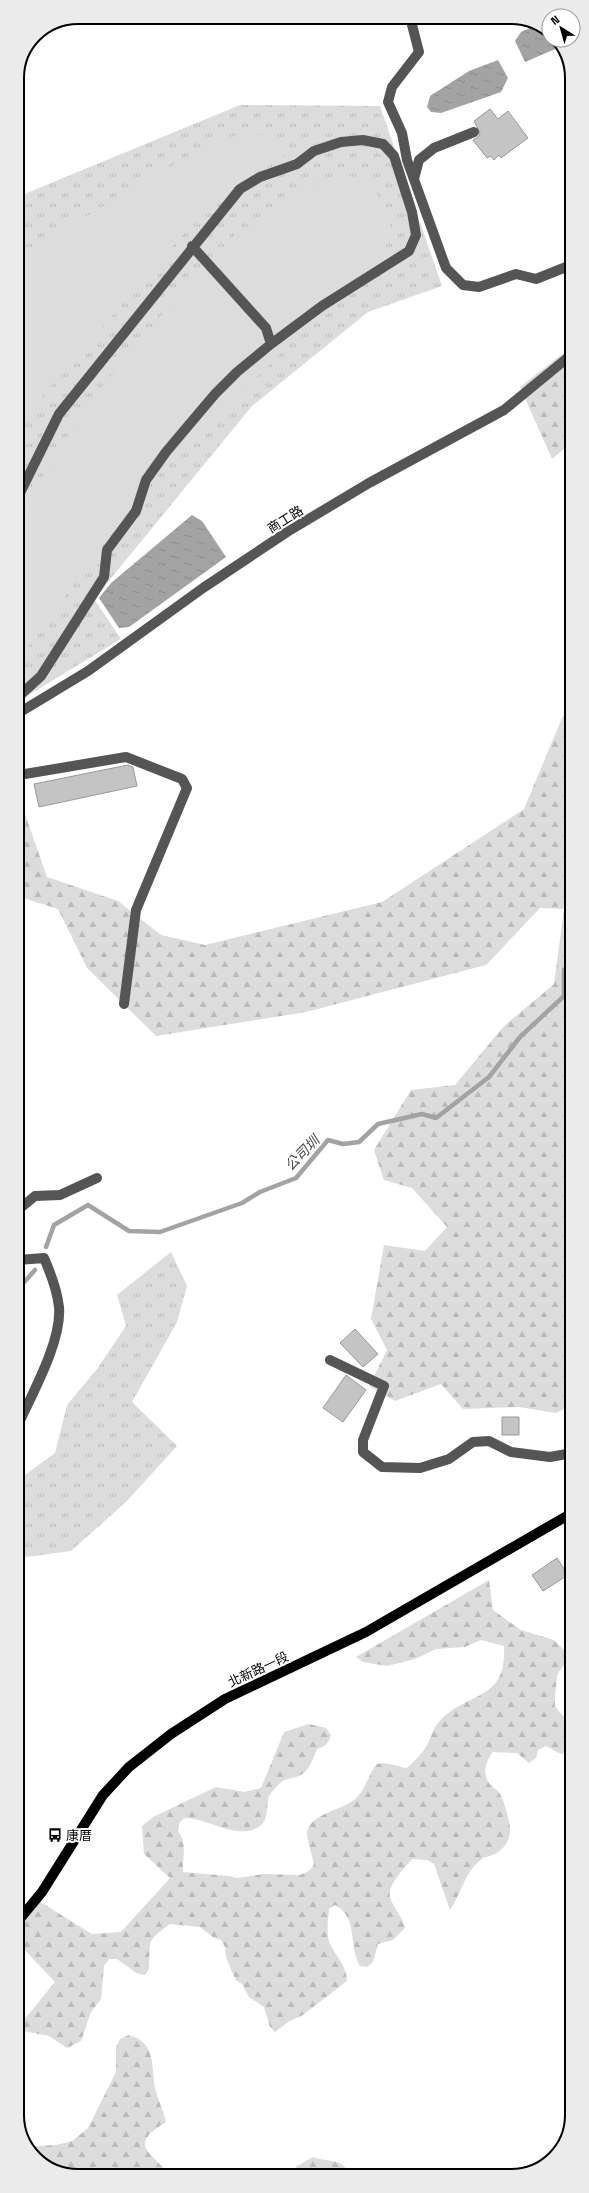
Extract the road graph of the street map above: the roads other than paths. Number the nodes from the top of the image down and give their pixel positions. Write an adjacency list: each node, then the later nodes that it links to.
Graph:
1 (412, 24): 3 (street)
2 (474, 132): 3 (street)
3 (414, 179): 5 (street)
4 (192, 246): 6 (street); 6 (street); 8 (street)
5 (565, 267)
6 (271, 344): 9 (street)
7 (565, 359): 10 (street, 商工路)
8 (24, 485)
9 (24, 692)
10 (24, 710)
11 (24, 774): 12 (street)
12 (124, 1004)
13 (97, 1178): 14 (street)
14 (24, 1205)
15 (24, 1260): 17 (street)
16 (330, 1360): 18 (street)
17 (24, 1411)
18 (565, 1454)
19 (565, 1517): 20 (main road, 北新路一段)
20 (24, 1914)

